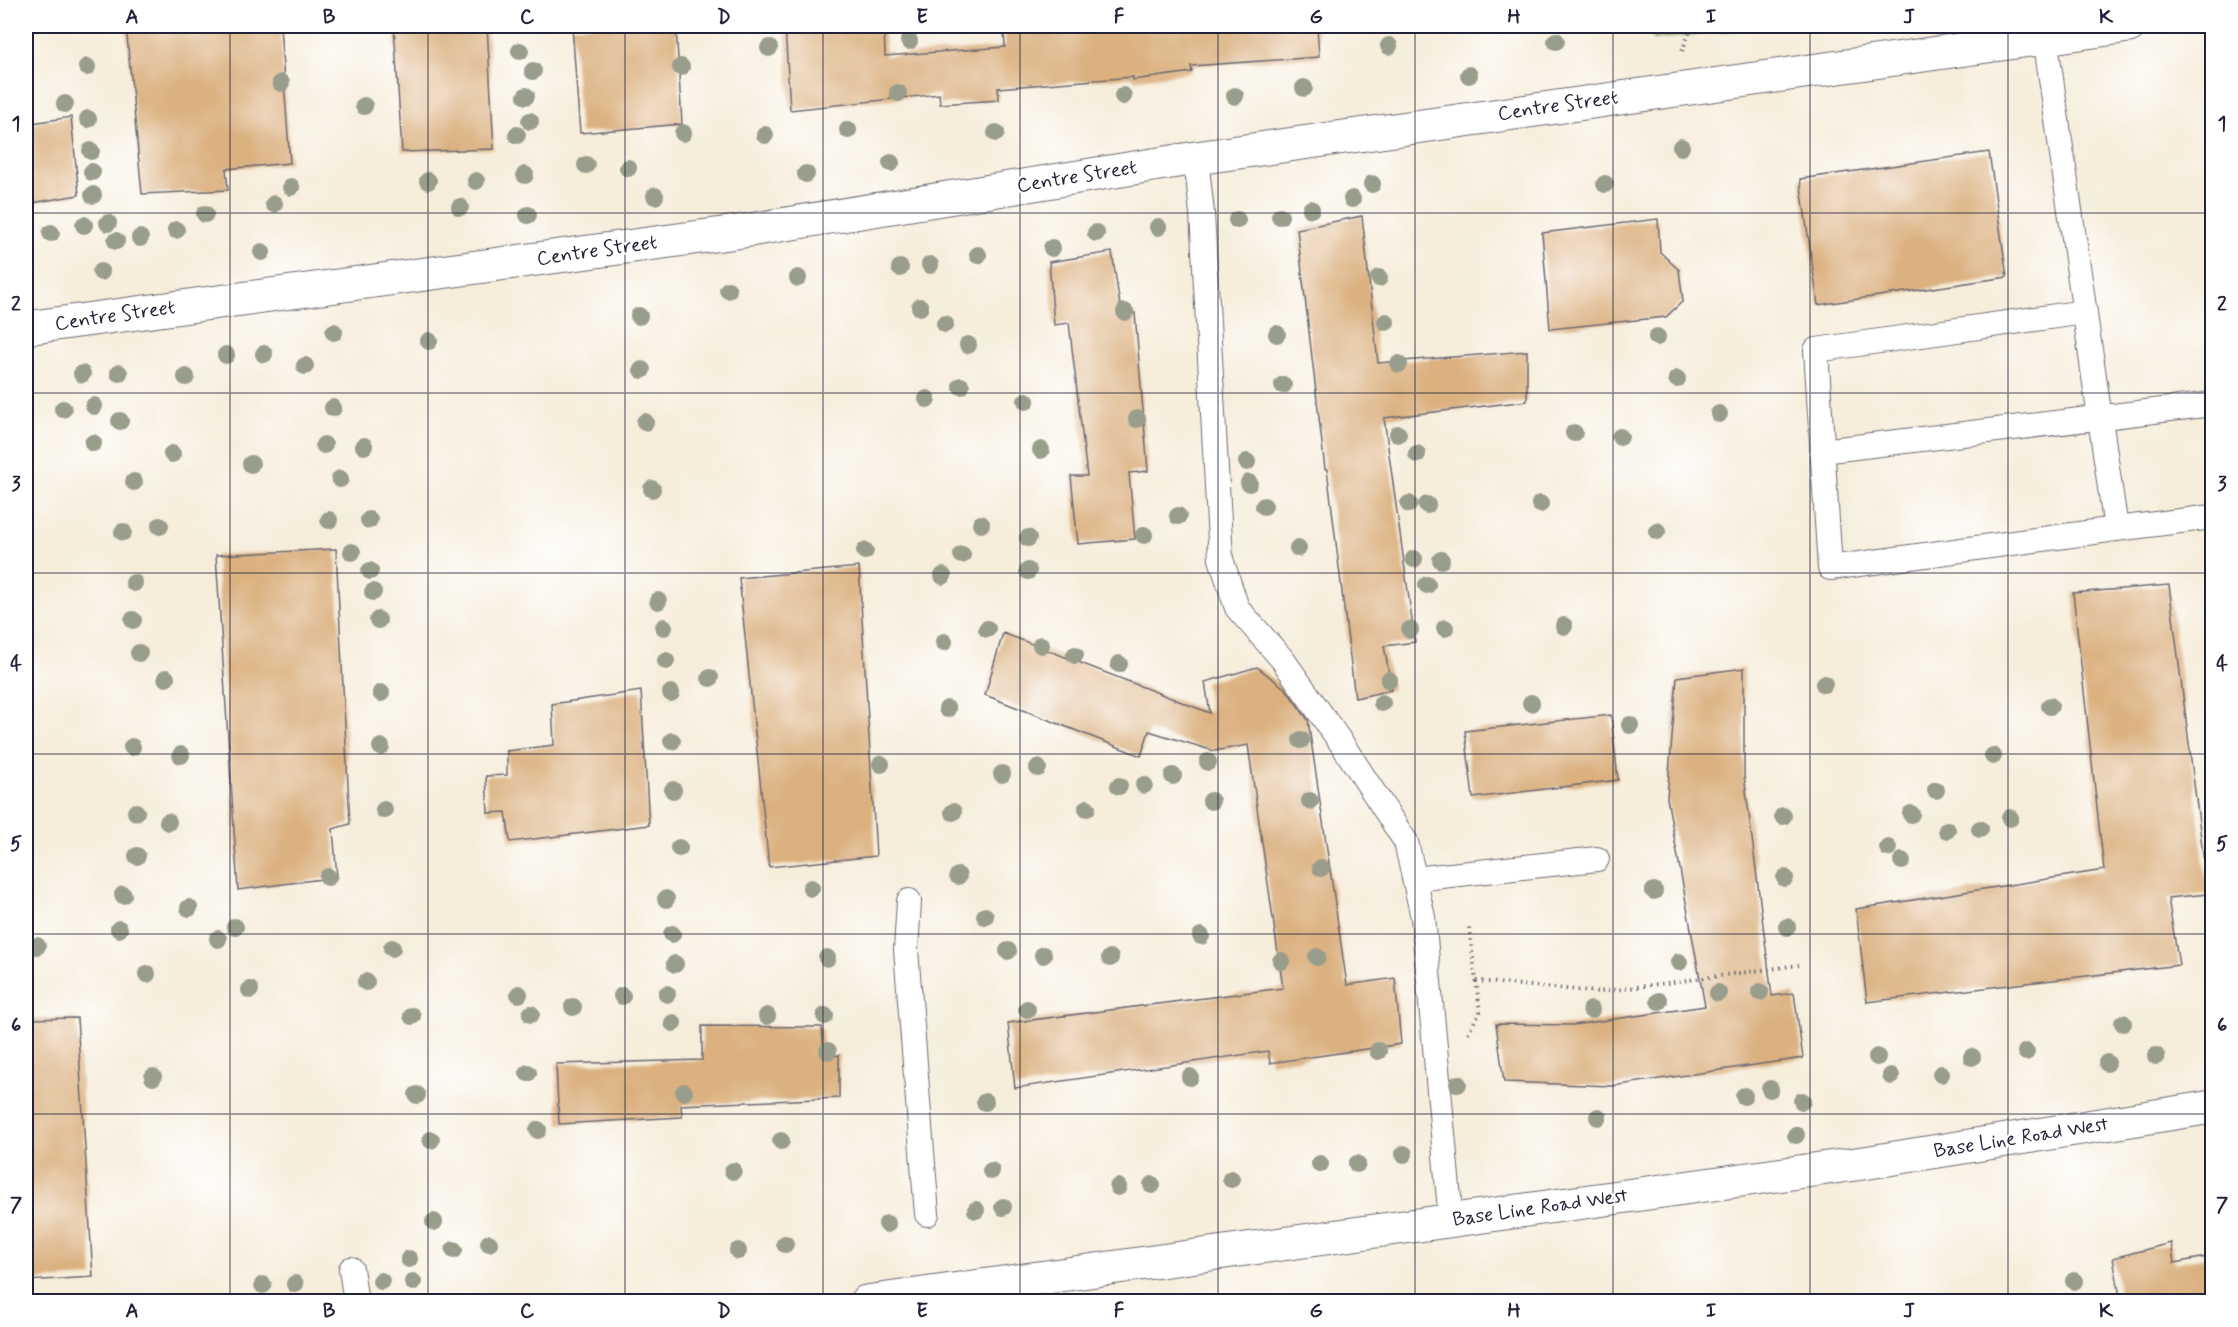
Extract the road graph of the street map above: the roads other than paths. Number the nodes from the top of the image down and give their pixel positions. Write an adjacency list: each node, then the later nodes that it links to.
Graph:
1 (2129, 26): 2 (street, Centre Street)
2 (2045, 38): 3 (street, Centre Street); 4 (lane)
3 (1196, 158): 5 (street, Centre Street); 12 (lane)
4 (2085, 312): 7 (lane); 8 (lane)
5 (26, 328)
6 (2212, 404): 7 (lane)
7 (2100, 417): 8 (lane); 10 (lane)
8 (1822, 452): 10 (lane)
9 (2212, 517): 10 (lane)
10 (2116, 529)
11 (1597, 859): 12 (lane)
12 (1414, 879): 16 (lane)
13 (909, 901): 15 (lane)
14 (2212, 1107): 16 (street, Base Line Road West)
15 (927, 1214)
16 (1451, 1221): 19 (street, Base Line Road West)
17 (351, 1269): 18 (lane)
18 (356, 1302)
19 (866, 1302)

